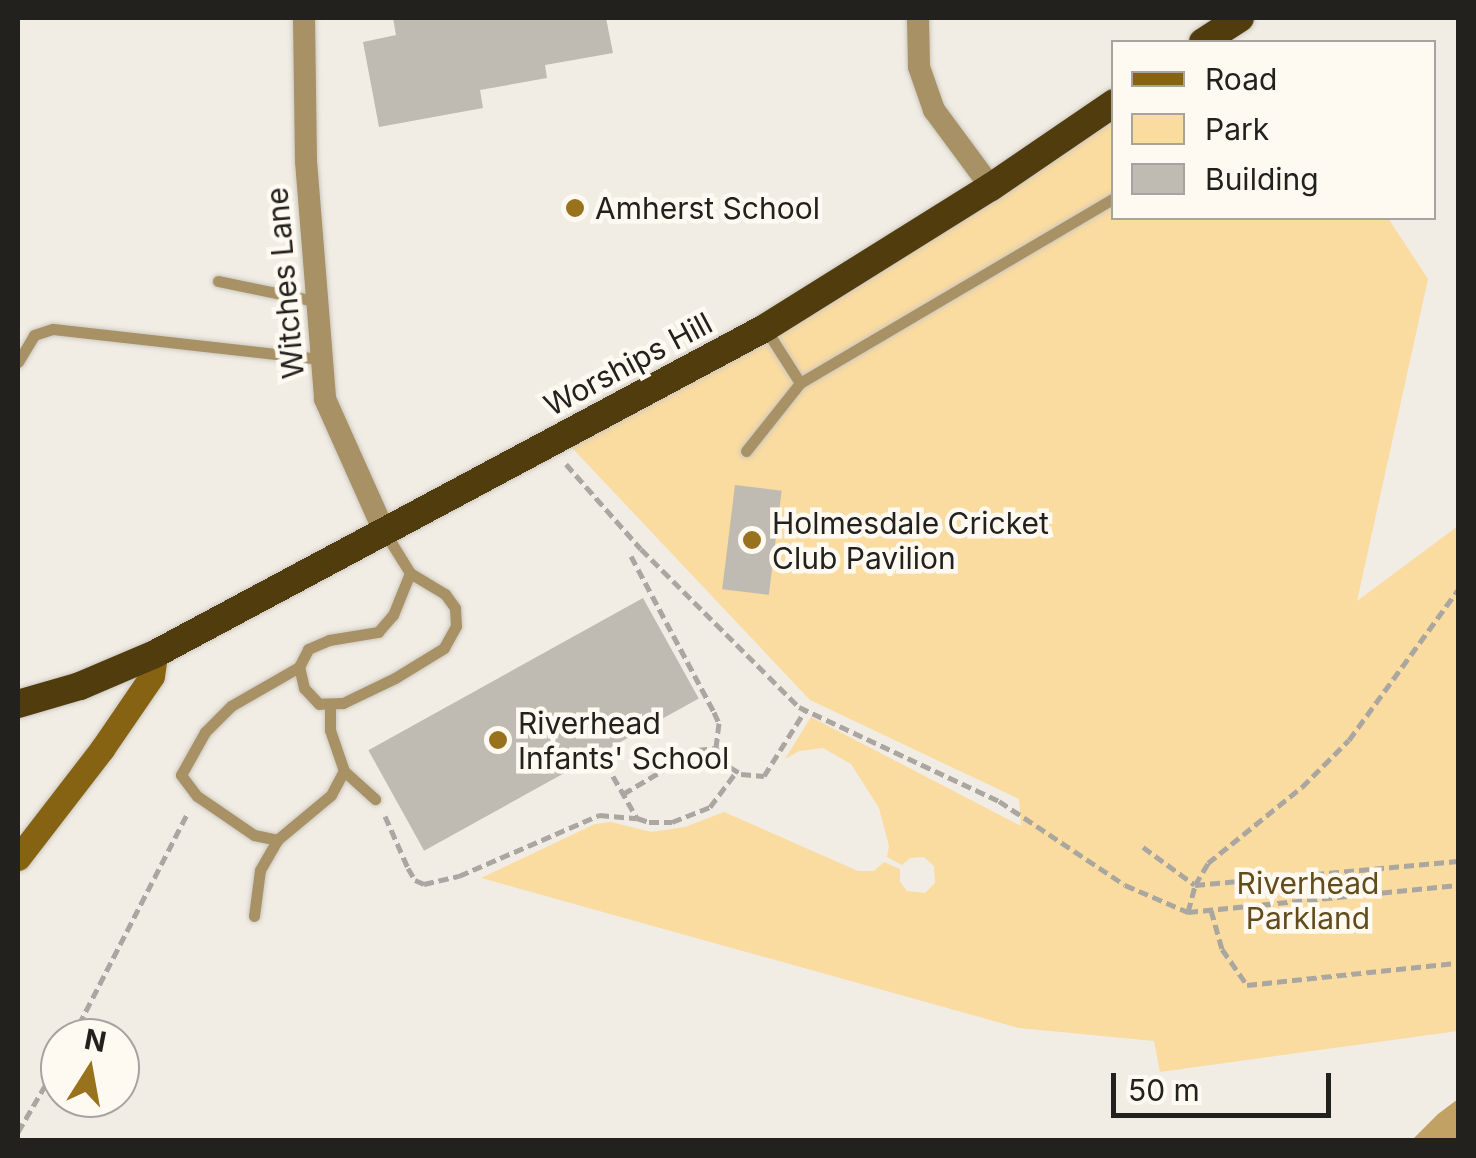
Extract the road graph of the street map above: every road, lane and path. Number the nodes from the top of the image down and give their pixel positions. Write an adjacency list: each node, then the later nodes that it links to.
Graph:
1 (304, 18): 9 (street, Witches Lane)
2 (918, 18): 6 (street)
3 (1240, 18): 4 (highway)
4 (1206, 40)
5 (1111, 105): 6 (highway, Worships Hill)
6 (991, 187): 10 (highway, Worships Hill)
7 (1111, 200): 13 (lane)
8 (218, 281): 9 (lane)
9 (314, 301): 11 (street, Witches Lane)
10 (765, 328): 13 (lane); 14 (highway, Worships Hill)
11 (320, 359): 12 (lane); 16 (street, Witches Lane)
12 (18, 362)
13 (800, 383): 15 (lane)
14 (547, 443): 16 (highway, Worships Hill); 24 (path)
15 (746, 451)
16 (384, 531): 18 (lane); 20 (highway, Worships Hill)
17 (632, 556): 25 (path)
18 (410, 573): 21 (lane); 23 (lane)
19 (1458, 590): 37 (path)
20 (156, 654): 22 (highway, Worships Hill); 35 (main road)
21 (300, 667): 23 (lane); 30 (lane)
22 (18, 704)
23 (330, 706): 27 (lane)
24 (806, 709): 28 (path); 40 (path)
25 (716, 748): 28 (path); 29 (path)
26 (598, 750): 29 (path)
27 (344, 771): 31 (lane); 33 (lane)
28 (737, 772): 32 (path)
29 (623, 794): 32 (path)
30 (197, 796): 33 (lane); 43 (path)
31 (374, 799): 32 (path)
32 (636, 818)
33 (277, 840): 41 (lane)
34 (1143, 848): 37 (path)
35 (18, 858)
36 (1458, 861): 37 (path)
37 (1195, 885): 40 (path)
38 (1458, 885): 39 (path)
39 (1211, 910): 40 (path); 42 (path)
40 (1188, 912)
41 (254, 916)
42 (1458, 963)
43 (82, 1018)
44 (40, 1094): 45 (path)
45 (18, 1132)

